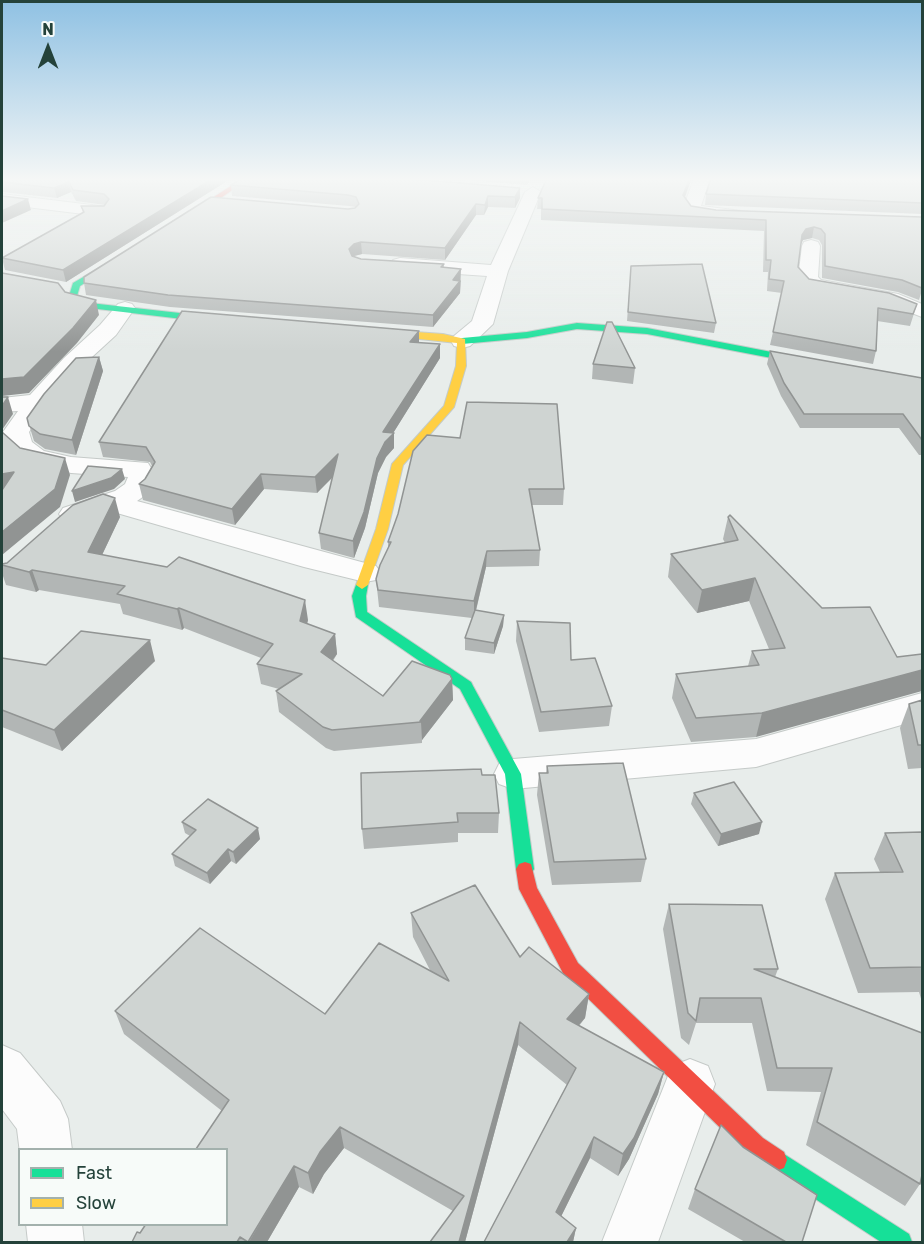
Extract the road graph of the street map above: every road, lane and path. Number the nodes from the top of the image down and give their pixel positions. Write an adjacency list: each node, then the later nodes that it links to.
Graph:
1 (513, 236): 5 (street)
2 (811, 246): 9 (street)
3 (129, 253): 7 (street)
4 (385, 264): 5 (street)
5 (498, 271): 12 (street)
6 (53, 288): 7 (street)
7 (74, 292): 8 (street)
8 (125, 308): 10 (street); 14 (street)
9 (922, 311)
10 (242, 322)
11 (357, 331): 12 (street)
12 (462, 341): 13 (street); 18 (street)
13 (826, 365)
14 (37, 402): 15 (street); 16 (street)
15 (2, 405)
16 (108, 502): 17 (street); 18 (street)
17 (50, 531)
18 (365, 573): 20 (street)
19 (922, 706): 20 (street)
20 (513, 774): 22 (street)
21 (2, 1070): 23 (street)
22 (690, 1084): 26 (street); 27 (street)
23 (45, 1148)
24 (54, 1226): 25 (street)
25 (56, 1242)
26 (630, 1242)
27 (902, 1242)

